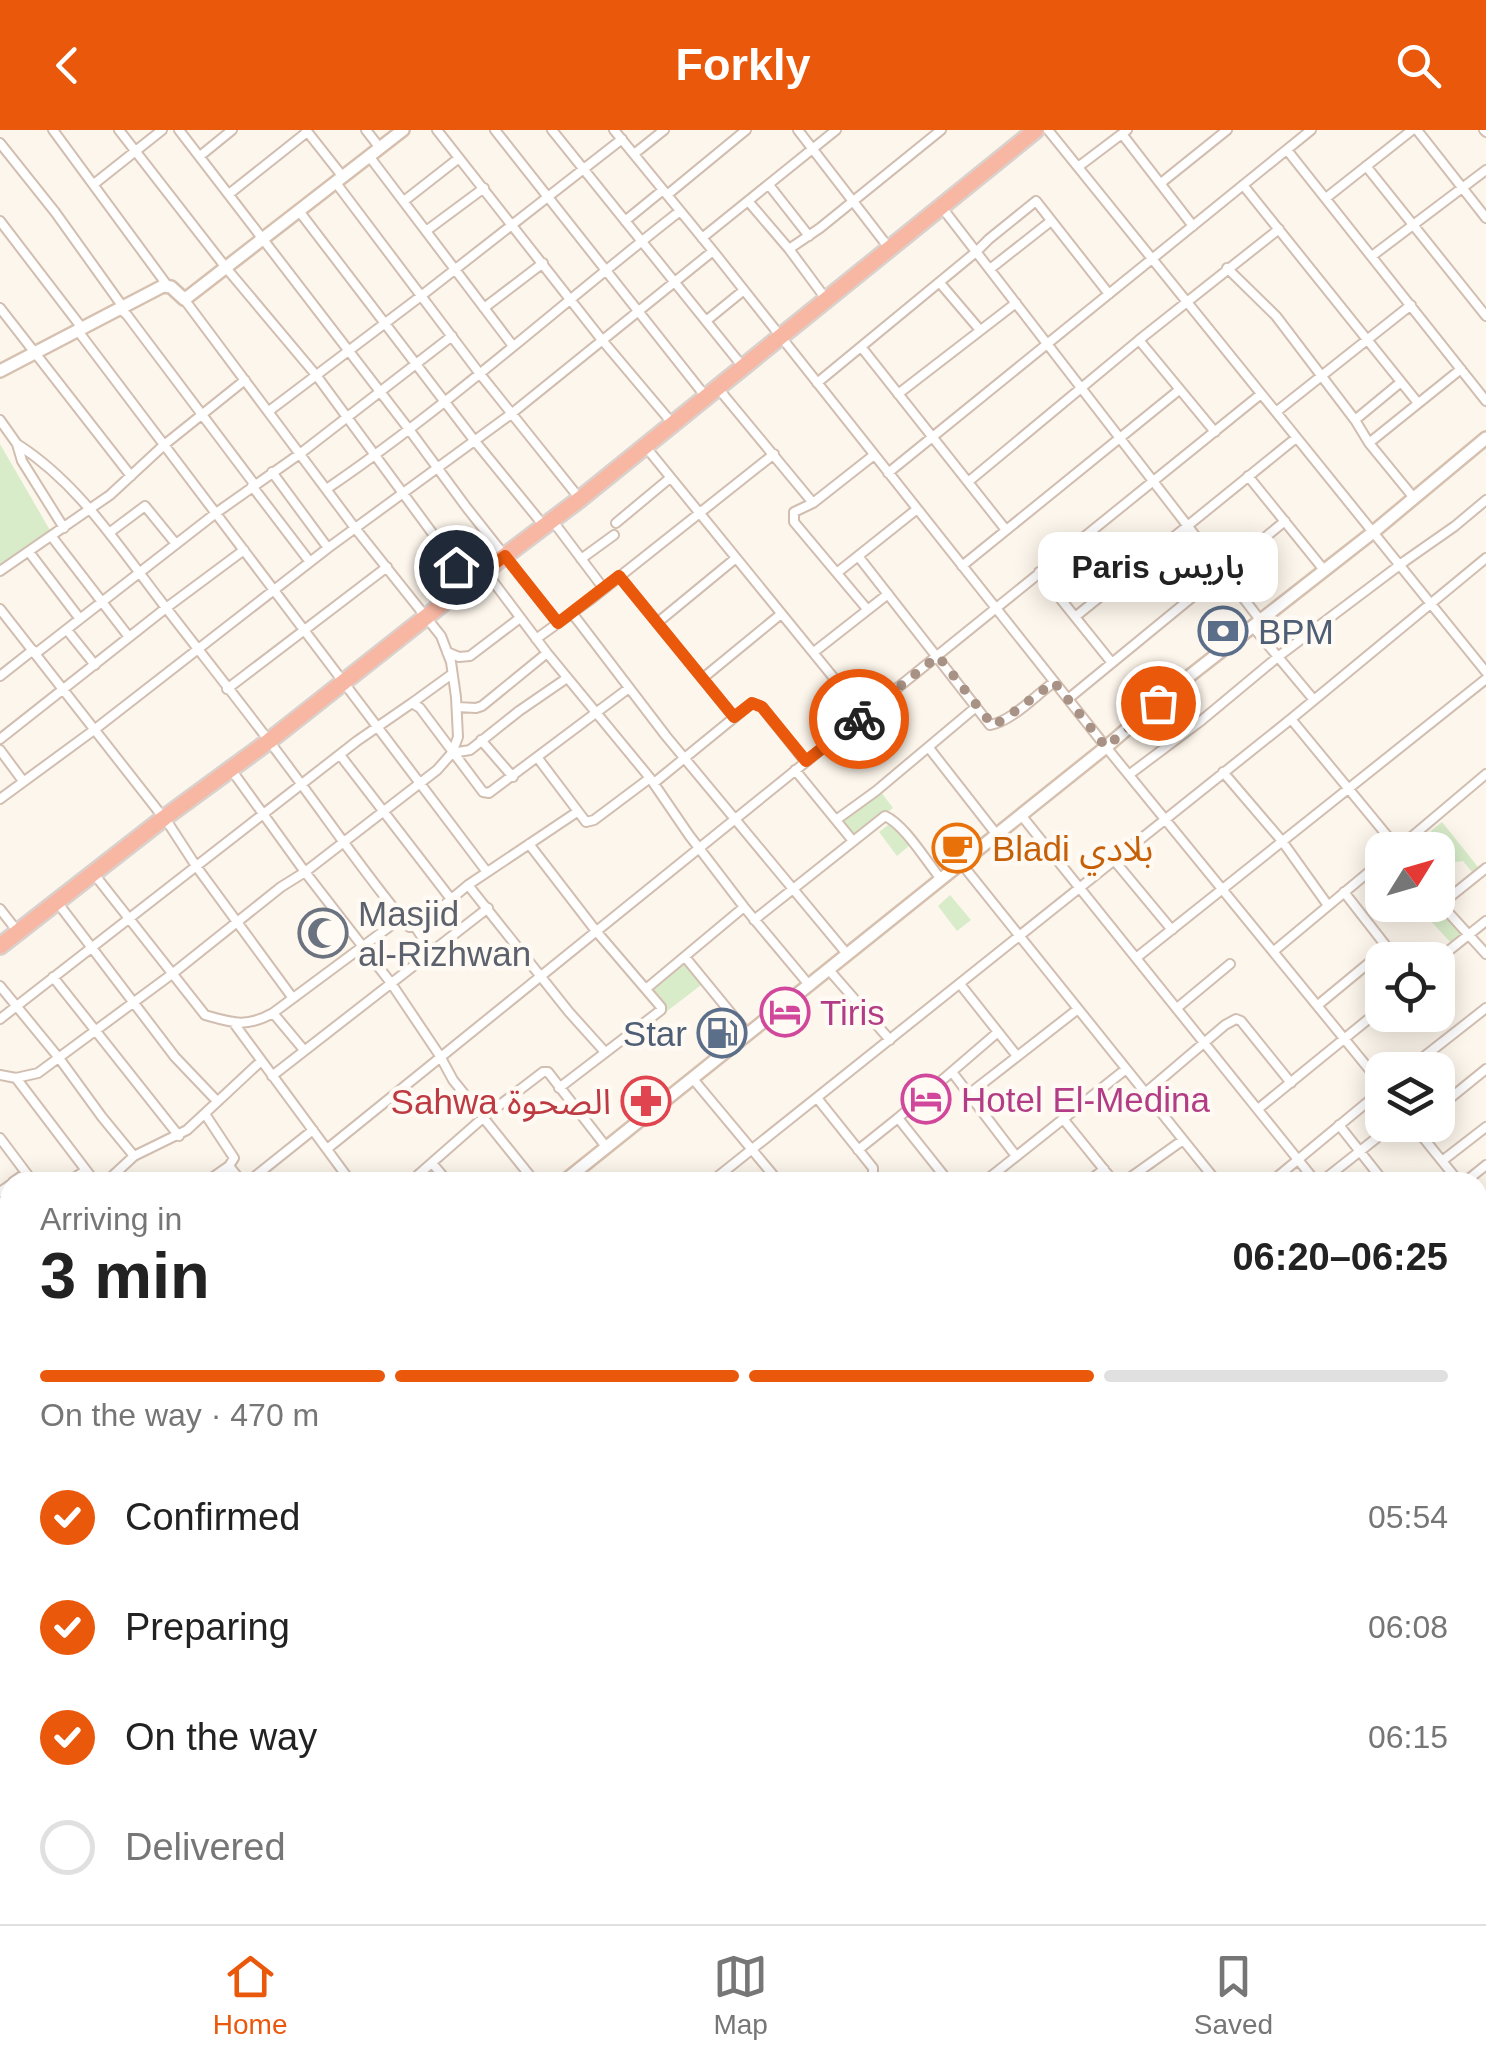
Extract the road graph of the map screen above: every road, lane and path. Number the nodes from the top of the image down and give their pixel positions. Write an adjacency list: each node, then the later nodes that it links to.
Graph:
1 (53, 130): 38 (street)
2 (119, 130): 28 (street)
3 (162, 130): 28 (street)
4 (179, 130): 31 (street)
5 (232, 130): 31 (street)
6 (366, 130): 29 (street)
7 (403, 130): 29 (street)
8 (437, 130): 32 (street)
9 (495, 130): 46 (street)
10 (552, 130): 35 (street)
11 (614, 130): 24 (street)
12 (664, 130): 30 (street)
13 (746, 130): 44 (street)
14 (798, 130): 26 (street)
15 (836, 130): 26 (street)
16 (941, 130): 50 (street)
17 (1036, 130): 51 (highway)
18 (1048, 130): 34 (street)
19 (1227, 130): 39 (street)
20 (1414, 130): 33 (street); 43 (street)
21 (307, 131): 37 (street); 45 (street)
22 (1125, 132): 34 (street); 39 (street)
23 (1304, 132): 27 (street)
24 (622, 139): 30 (street); 35 (street)
25 (0, 143): 92 (street)
26 (814, 149): 40 (street); 50 (street)
27 (1287, 150): 41 (street); 47 (street)
28 (136, 151): 38 (street); 74 (street)
29 (375, 152): 37 (street); 48 (street)
30 (634, 154): 44 (street)
31 (200, 156): 45 (street)
32 (459, 158): 42 (street); 48 (street)
33 (1366, 166): 47 (street); 60 (street)
34 (1078, 168): 72 (street)
35 (583, 169): 46 (street); 56 (street)
36 (1486, 170): 43 (street)
37 (340, 180): 52 (street); 84 (street)
38 (94, 184): 81 (street)
39 (1161, 184): 59 (street)
40 (769, 185): 49 (street); 63 (street)
41 (1243, 185): 59 (street); 61 (street)
42 (484, 188): 58 (street); 62 (street)
43 (1463, 188): 54 (street); 60 (street)
44 (665, 192): 53 (street); 56 (street)
45 (229, 194): 65 (street)
46 (548, 196): 58 (street); 77 (street)
47 (1326, 198): 71 (street)
48 (404, 201): 62 (street)
49 (748, 201): 64 (street); 68 (street)
50 (853, 201): 63 (street); 67 (street)
51 (940, 206): 67 (highway); 70 (street)
52 (299, 211): 65 (street); 97 (street)
53 (680, 211): 64 (street); 66 (street)
54 (1484, 212)
55 (0, 221): 98 (street)
56 (624, 221): 66 (street)
57 (1051, 221): 70 (street); 78 (street); 83 (street)
58 (512, 224): 73 (street); 76 (street)
59 (1193, 226): 72 (street)
60 (1413, 226): 71 (street); 95 (street)
61 (1279, 229): 75 (street); 102 (street)
62 (426, 231): 76 (street)
63 (809, 236): 68 (street)
64 (702, 238): 69 (street)
65 (264, 239): 74 (street); 108 (street)
66 (642, 241): 77 (street); 79 (street)
67 (889, 248): 86 (highway)
68 (789, 249): 86 (street)
69 (713, 251): 79 (street); 82 (street)
70 (976, 252): 78 (street); 80 (street)
71 (1372, 256): 90 (street)
72 (1152, 258): 83 (street); 88 (street)
73 (543, 262): 87 (street); 93 (street)
74 (227, 268): 85 (street); 115 (street)
75 (1228, 268): 88 (street); 116 (street)
76 (455, 269): 84 (street); 93 (street)
77 (607, 270): 87 (street); 94 (street)
78 (990, 270): 89 (street)
79 (676, 283): 94 (street); 96 (street)
80 (940, 283): 99 (street); 107 (street)
81 (167, 285): 85 (street); 92 (street)
82 (744, 290): 96 (street); 101 (street)
83 (1109, 294): 105 (street)
84 (421, 296): 97 (street); 100 (street)
85 (184, 299): 117 (street)
86 (826, 299): 101 (highway)
87 (571, 300): 103 (street); 106 (street)
88 (1186, 302): 104 (street); 125 (street)
89 (1016, 304): 99 (street); 105 (street)
90 (1411, 305): 102 (street); 112 (street)
91 (0, 308): 109 (street)
92 (122, 308): 98 (street); 131 (street)
93 (484, 308): 106 (street)
94 (639, 311): 103 (street); 123 (street)
95 (1486, 316)
96 (706, 320): 111 (street)
97 (386, 323): 108 (street); 110 (street)
98 (80, 329): 109 (street); 146 (street)
99 (980, 330): 124 (street)
100 (452, 336): 110 (street); 114 (street)
101 (780, 338): 111 (highway); 119 (street)
102 (1368, 339): 116 (street); 118 (street)
103 (602, 340): 132 (street); 136 (street)
104 (1139, 340): 120 (street); 121 (street)
105 (1047, 344): 120 (street); 139 (street)
106 (513, 346): 114 (street)
107 (862, 348): 119 (street); 124 (street)
108 (348, 352): 115 (street); 122 (street)
109 (35, 353): 113 (street); 155 (street)
110 (416, 362): 122 (street); 126 (street)
111 (743, 367): 123 (highway)
112 (1461, 369): 127 (street); 128 (street)
113 (0, 371)
114 (480, 374): 126 (street); 132 (street)
115 (316, 375): 129 (street); 133 (street)
116 (1321, 377): 130 (street); 135 (street)
117 (245, 380): 129 (street); 131 (street)
118 (1402, 382): 128 (street); 135 (street)
119 (817, 383): 150 (street)
120 (1081, 388): 142 (street); 159 (street)
121 (1180, 390): 138 (street); 142 (street)
122 (380, 392): 133 (street); 137 (street)
123 (712, 392): 136 (highway); 149 (street)
124 (898, 394): 139 (street)
125 (1261, 394): 130 (street); 138 (street)
126 (446, 400): 137 (street); 143 (street)
127 (1486, 401)
128 (1418, 403): 144 (street)
129 (269, 410): 148 (street)
130 (1276, 412): 140 (street)
131 (203, 414): 146 (street); 160 (street)
132 (511, 414): 143 (street); 164 (street)
133 (347, 418): 148 (street); 151 (street)
134 (0, 420): 145 (street)
135 (1355, 420): 144 (street)
136 (674, 424): 147 (highway)
137 (408, 428): 151 (street); 152 (street)
138 (1215, 432): 158 (street)
139 (933, 438): 154 (street); 159 (street)
140 (1296, 438): 156 (street); 179 (street)
141 (1486, 438): 163 (street)
142 (1120, 439): 158 (street); 177 (street)
143 (474, 440): 152 (street); 173 (street)
144 (1370, 443): 163 (street)
145 (17, 444): 168 (street); 175 (street)
146 (164, 445): 155 (street); 169 (street)
147 (645, 446): 157 (street); 164 (highway)
148 (301, 453): 153 (street); 161 (street)
149 (774, 454): 166 (street); 170 (street)
150 (874, 455): 154 (street); 166 (street)
151 (375, 456): 161 (street); 162 (street)
152 (438, 468): 162 (street); 186 (street)
153 (272, 472): 160 (street); 183 (street)
154 (888, 474): 167 (street)
155 (131, 476): 168 (street)
156 (1248, 476): 171 (street); 174 (street)
157 (670, 478): 170 (street); 172 (street)
158 (1152, 481): 174 (street); 199 (street)
159 (968, 482): 177 (street)
160 (253, 486): 169 (street); 191 (street)
161 (328, 488): 176 (street)
162 (404, 494): 176 (street); 203 (street)
163 (1414, 498): 179 (street)
164 (580, 499): 173 (highway)
165 (1486, 500): 192 (street)
166 (813, 503): 198 (street)
167 (917, 509): 187 (street); 193 (street)
168 (90, 510): 175 (street); 178 (street)
169 (216, 513): 182 (street); 184 (street)
170 (699, 513): 188 (street); 202 (street)
171 (1285, 521): 195 (street); 200 (street)
172 (616, 522)
173 (548, 523): 186 (highway); 189 (street)
174 (1187, 525): 200 (street); 216 (street)
175 (64, 528): 181 (street)
176 (356, 528): 183 (street); 194 (street)
177 (1006, 530): 193 (street)
178 (109, 533): 182 (street); 201 (street)
179 (1372, 533): 192 (street); 195 (street)
180 (614, 535): 189 (street)
181 (52, 537): 185 (street); 207 (street)
182 (176, 544): 201 (street)
183 (328, 548): 191 (street)
184 (244, 550): 205 (street); 209 (street)
185 (28, 552): 196 (street); 218 (street)
186 (505, 556): 197 (highway); 219 (street)
187 (858, 556): 198 (street); 206 (street)
188 (736, 558): 214 (street); 220 (street)
189 (581, 559): 204 (street)
190 (1485, 559): 208 (street)
191 (310, 562): 205 (street)
192 (1400, 564): 208 (street); 232 (street)
193 (962, 566): 210 (street)
194 (387, 567): 215 (street); 223 (street)
195 (1324, 570): 221 (street)
196 (0, 571)
197 (486, 571): 203 (highway); 217 (street)
198 (838, 572): 211 (street)
199 (1039, 572): 210 (street); 216 (street)
200 (1223, 572): 221 (street); 233 (street)
201 (139, 573): 207 (street); 209 (street)
202 (619, 576): 204 (street); 220 (street)
203 (469, 582): 215 (highway)
204 (604, 589): 212 (street)
205 (274, 590): 223 (street); 226 (street)
206 (888, 594): 211 (street); 231 (street)
207 (103, 602): 218 (street); 224 (street)
208 (1430, 603): 237 (street); 246 (street)
209 (166, 608): 224 (street); 226 (street)
210 (996, 608): 231 (street); 241 (street)
211 (867, 609): 229 (street)
212 (572, 613): 219 (street); 242 (street)
213 (1, 614): 227 (street)
214 (781, 614): 229 (street); 239 (street)
215 (426, 616): 228 (street); 240 (highway)
216 (1075, 617): 233 (street)
217 (520, 618): 225 (street); 228 (street)
218 (80, 620): 222 (street)
219 (558, 623): 225 (street)
220 (656, 623): 239 (street)
221 (1257, 624): 232 (street); 259 (street)
222 (66, 630): 227 (street); 234 (street)
223 (304, 632): 240 (street); 244 (street)
224 (129, 638): 234 (street)
225 (536, 639): 230 (street)
226 (197, 649): 244 (street); 255 (street)
227 (34, 652): 236 (street); 243 (street)
228 (448, 652): 235 (street)
229 (814, 652): 251 (street)
230 (547, 653): 238 (street); 249 (street)
231 (938, 656): 248 (street); 251 (street)
232 (1280, 656): 246 (street); 270 (street)
233 (1112, 663): 245 (street)
234 (94, 665): 243 (street)
235 (452, 674): 247 (street); 249 (street)
236 (0, 676)
237 (1486, 676): 277 (street)
238 (567, 678): 250 (street); 257 (street)
239 (703, 678): 252 (street)
240 (343, 682): 254 (street); 258 (highway)
241 (1054, 682): 245 (street); 248 (street)
242 (629, 688): 250 (street); 264 (street)
243 (63, 690): 255 (street); 256 (street)
244 (228, 690): 258 (street)
245 (1068, 699): 259 (street)
246 (1314, 700): 253 (street)
247 (412, 703): 254 (street); 262 (street)
248 (976, 706): 260 (street)
249 (457, 707): 262 (street)
250 (596, 711): 265 (street); 274 (street)
251 (864, 715): 266 (street)
252 (734, 717): 264 (street); 266 (street)
253 (1291, 719): 269 (street); 277 (street)
254 (378, 726): 263 (street); 275 (street)
255 (94, 730): 273 (street); 283 (street)
256 (0, 739)
257 (481, 740): 262 (street); 271 (street)
258 (270, 741): 267 (highway); 276 (street)
259 (1106, 747): 270 (street); 282 (street)
260 (929, 748): 286 (street); 289 (street)
261 (0, 750): 273 (street)
262 (452, 753): 271 (street); 275 (street)
263 (340, 755): 276 (street); 279 (street)
264 (684, 756): 274 (street); 285 (street)
265 (537, 757): 271 (street); 280 (street)
266 (806, 761): 268 (street)
267 (230, 768): 281 (street); 283 (highway)
268 (795, 770): 285 (street); 286 (street)
269 (1223, 772): 284 (street); 292 (street)
270 (1130, 774): 284 (street)
271 (512, 777)
272 (1484, 779): 288 (street)
273 (23, 780): 278 (street)
274 (652, 780): 280 (street); 294 (street)
275 (421, 783): 279 (street); 300 (street)
276 (302, 784): 281 (street); 290 (street)
277 (1348, 788): 287 (street); 292 (street)
278 (0, 798)
279 (383, 812): 290 (street); 310 (street)
280 (577, 812): 293 (street)
281 (264, 815): 297 (street); 299 (street)
282 (1020, 816): 289 (street); 305 (street)
283 (164, 818): 297 (street); 301 (highway)
284 (1166, 818): 295 (street); 306 (street)
285 (736, 820): 294 (street); 307 (street)
286 (836, 820): 291 (street)
287 (1383, 832)
288 (1420, 832)
289 (996, 835): 296 (street)
290 (344, 841): 299 (street); 317 (street)
291 (853, 841): 303 (street); 307 (street)
292 (1282, 841): 306 (street); 312 (street)
293 (528, 844): 300 (street); 324 (street)
294 (698, 848): 315 (street); 324 (street)
295 (1113, 859): 305 (street); 323 (street)
296 (961, 862): 303 (street); 327 (street)
297 (196, 866): 316 (street); 321 (street)
298 (1486, 868): 308 (street)
299 (305, 872): 321 (street); 331 (street)
300 (488, 872): 304 (street)
301 (93, 873): 311 (highway); 316 (street)
302 (1365, 875): 309 (street)
303 (940, 879): 335 (street)
304 (468, 885): 310 (street); 314 (street)
305 (1078, 888): 327 (street); 338 (street)
306 (1223, 888): 323 (street); 333 (street)
307 (794, 890): 318 (street); 335 (street)
308 (1455, 891)
309 (1344, 892): 312 (street); 328 (street)
310 (451, 898): 322 (street)
311 (57, 902): 325 (highway); 330 (street)
312 (1327, 904): 333 (street)
313 (0, 908): 325 (street)
314 (488, 908): 334 (street); 343 (street)
315 (744, 908): 318 (street); 337 (street)
316 (128, 918): 330 (street); 342 (street)
317 (401, 918): 322 (street); 331 (street)
318 (754, 920): 348 (street)
319 (1455, 920): 326 (street)
320 (1486, 921): 326 (street)
321 (238, 922): 342 (street); 350 (street)
322 (416, 928): 334 (street)
323 (1172, 930): 338 (street)
324 (596, 931): 343 (street); 349 (street)
325 (18, 932): 329 (highway)
326 (1469, 935): 332 (street); 336 (street)
327 (1019, 936): 346 (street); 356 (street)
328 (1382, 942)
329 (0, 946)
330 (92, 946): 344 (street); 351 (street)
331 (363, 946): 345 (street); 350 (street)
332 (1455, 946)
333 (1274, 951): 352 (street)
334 (432, 952): 345 (street)
335 (848, 954): 341 (street)
336 (1486, 954)
337 (686, 957): 349 (street); 363 (street)
338 (1136, 958): 354 (street)
339 (1230, 964): 354 (street)
340 (1365, 966): 352 (street)
341 (829, 970): 348 (street); 365 (street)
342 (172, 974): 351 (street); 359 (street)
343 (540, 974): 368 (street); 370 (street)
344 (53, 977): 353 (street); 361 (street)
345 (391, 983): 367 (street); 370 (street)
346 (960, 984): 362 (street); 365 (street)
347 (0, 986): 353 (street)
348 (810, 986): 363 (street)
349 (647, 988): 368 (street)
350 (292, 997): 357 (street)
351 (134, 1002): 361 (street); 388 (street)
352 (1318, 1004): 364 (street)
353 (16, 1007): 358 (street); 372 (street)
354 (1177, 1008): 366 (street)
355 (1486, 1008): 369 (street)
356 (1078, 1009): 371 (street); 375 (street)
357 (273, 1013): 359 (street); 367 (street)
358 (0, 1019)
359 (233, 1022): 373 (street)
360 (1365, 1022): 364 (street)
361 (95, 1032): 372 (street); 398 (street)
362 (998, 1032): 371 (street); 377 (street)
363 (748, 1034): 381 (street)
364 (1345, 1038): 374 (street); 382 (street)
365 (890, 1040): 387 (street)
366 (1206, 1043): 382 (street); 385 (street); 390 (street)
367 (304, 1050): 379 (street)
368 (605, 1052): 383 (street)
369 (1430, 1052)
370 (440, 1056): 392 (street); 403 (street)
371 (1017, 1056): 384 (street)
372 (59, 1058): 380 (street); 408 (street)
373 (262, 1061): 379 (street); 388 (street)
374 (1365, 1065)
375 (1126, 1069): 385 (street); 394 (street)
376 (1486, 1070): 386 (street)
377 (952, 1072): 384 (street); 393 (street)
378 (0, 1075): 380 (street)
379 (272, 1076): 397 (street)
380 (16, 1078): 415 (street)
381 (693, 1078): 404 (street); 405 (street)
382 (1292, 1083): 390 (street)
383 (559, 1088): 392 (street); 404 (street)
384 (969, 1094): 409 (street)
385 (1145, 1094): 400 (street)
386 (1455, 1095)
387 (816, 1098): 405 (street); 406 (street)
388 (216, 1101): 391 (street)
389 (1365, 1103): 395 (street)
390 (1258, 1108): 410 (street)
391 (205, 1114): 398 (street); 413 (street)
392 (484, 1117): 412 (street); 425 (street)
393 (898, 1118): 406 (street); 430 (street)
394 (1064, 1120): 409 (street); 414 (street)
395 (1339, 1126): 407 (street); 410 (street)
396 (1486, 1127): 411 (street)
397 (313, 1130): 403 (street); 421 (street)
398 (178, 1136): 408 (street)
399 (0, 1138): 416 (street)
400 (1183, 1140): 434 (street); 435 (street)
401 (1372, 1142): 407 (street)
402 (1427, 1142): 411 (street)
403 (327, 1148): 422 (street)
404 (607, 1148): 426 (street)
405 (753, 1150): 427 (street); 428 (street)
406 (858, 1150): 429 (street)
407 (1359, 1152): 438 (street); 439 (street)
408 (134, 1156): 418 (street)
409 (1016, 1156): 431 (street)
410 (1297, 1160): 436 (street); 437 (street)
411 (1442, 1162): 440 (street)
412 (432, 1163): 423 (street); 424 (street)
413 (229, 1166): 419 (street); 420 (street)
414 (1104, 1169): 432 (street); 433 (street)
415 (86, 1170): 417 (street)
416 (25, 1172)
417 (83, 1172)
418 (117, 1172)
419 (220, 1172)
420 (235, 1172)
421 (258, 1172)
422 (343, 1172)
423 (422, 1172)
424 (440, 1172)
425 (527, 1172)
426 (577, 1172)
427 (725, 1172)
428 (771, 1172)
429 (874, 1172)
430 (941, 1172)
431 (996, 1172)
432 (1100, 1172)
433 (1106, 1172)
434 (1136, 1172)
435 (1209, 1172)
436 (1283, 1172)
437 (1309, 1172)
438 (1332, 1172)
439 (1376, 1172)
440 (1452, 1172)

